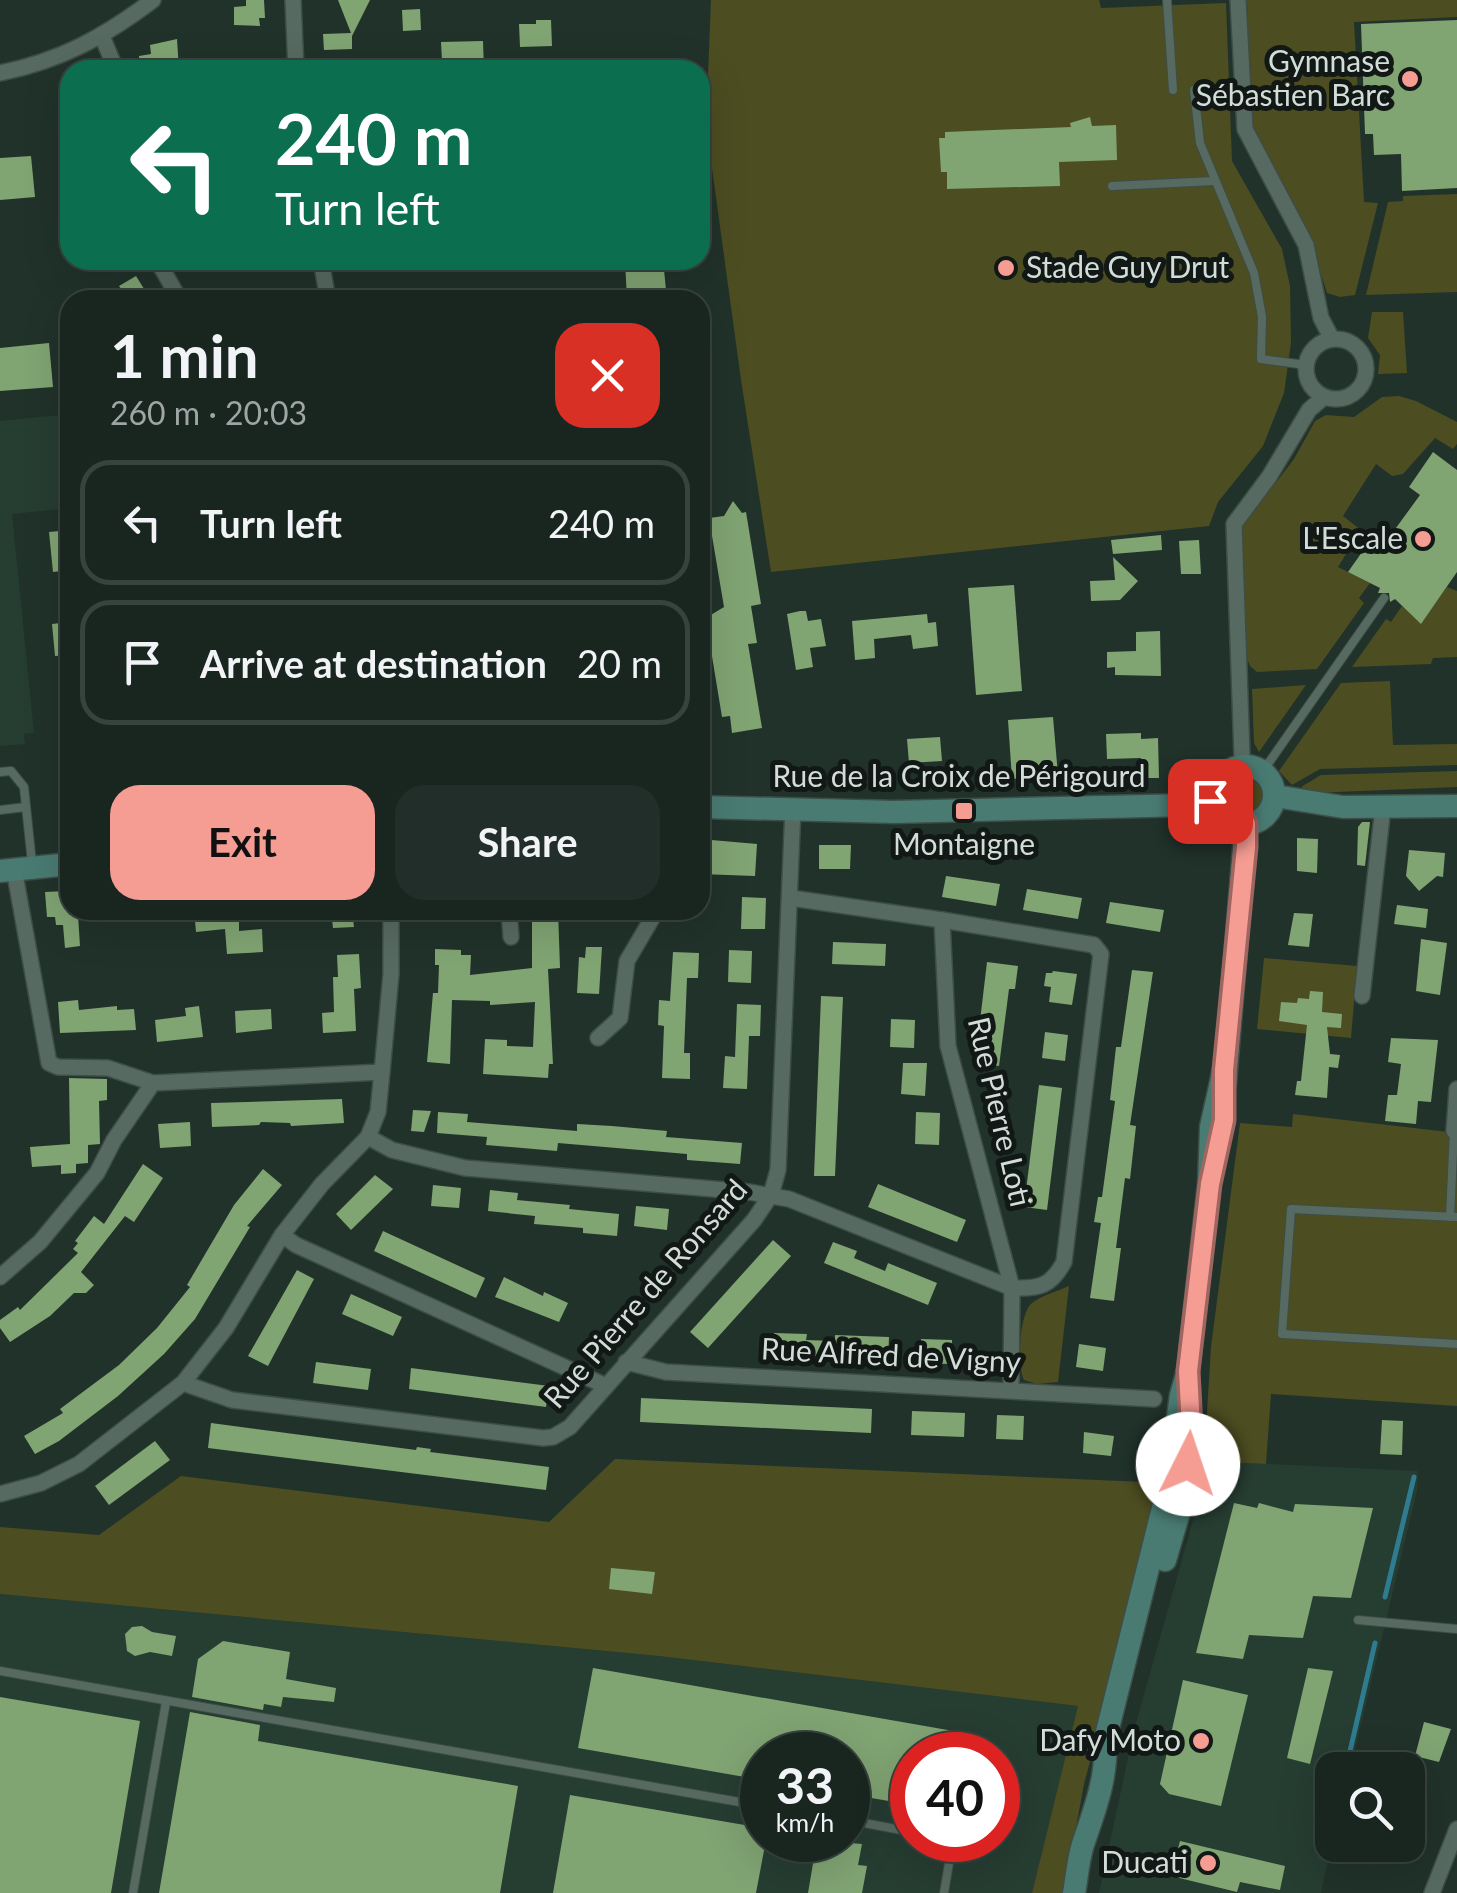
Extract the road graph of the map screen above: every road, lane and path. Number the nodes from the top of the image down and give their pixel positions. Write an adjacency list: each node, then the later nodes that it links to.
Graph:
1 (152, 0): 5 (street)
2 (293, 0): 7 (street)
3 (1167, 0): 10 (lane)
4 (1238, 0): 9 (street)
5 (102, 36): 6 (street); 8 (street)
6 (112, 60)
7 (296, 60)
8 (0, 74)
9 (1242, 88): 11 (lane); 13 (street)
10 (1173, 90)
11 (1214, 182): 12 (lane); 14 (lane)
12 (1112, 186)
13 (1332, 339): 14 (street); 15 (street)
14 (1306, 365): 15 (street)
15 (1324, 397): 17 (street)
16 (1384, 598): 17 (lane)
17 (1251, 768): 20 (street); 21 (street)
18 (0, 772): 24 (lane)
19 (1457, 792): 22 (street)
20 (1275, 796): 22 (street); 29 (street)
21 (1216, 798): 27 (street, Rue de la Croix de Périgourd); 29 (street)
22 (1322, 802): 25 (street)
23 (1457, 806): 25 (street)
24 (26, 807): 28 (lane); 31 (lane)
25 (1383, 807): 38 (street)
26 (710, 808): 27 (street, Rue de la Croix de Périgourd)
27 (793, 808): 32 (street, Rue Pierre de Ronsard)
28 (0, 810)
29 (1246, 824): 66 (street)
30 (60, 865): 31 (street)
31 (16, 869): 41 (street)
32 (791, 898): 36 (street); 45 (street, Rue Pierre de Ronsard)
33 (391, 920): 40 (street)
34 (510, 920): 37 (street)
35 (651, 920): 39 (street)
36 (942, 920): 49 (street, Rue Pierre Loti); 49 (street)
37 (511, 937)
38 (1362, 996)
39 (598, 1038)
40 (382, 1072): 41 (street); 44 (street)
41 (152, 1083): 48 (street)
42 (1457, 1089): 43 (street)
43 (1454, 1131): 46 (lane)
44 (368, 1137): 45 (street); 47 (street)
45 (770, 1194): 49 (street); 51 (street, Rue Pierre de Ronsard)
46 (1453, 1217): 50 (lane)
47 (282, 1235): 52 (street); 53 (street)
48 (0, 1277)
49 (1012, 1288): 54 (street, Rue Pierre Loti)
50 (1457, 1344)
51 (626, 1362): 53 (street, Rue Pierre de Ronsard); 54 (street, Rue Alfred de Vigny)
52 (182, 1383): 53 (street, Rue Pierre de Ronsard); 56 (street)
53 (606, 1386)
54 (1010, 1389): 55 (street, Rue Alfred de Vigny)
55 (1154, 1399)
56 (0, 1494)
57 (1358, 1620): 58 (lane)
58 (1457, 1629)
59 (0, 1671): 60 (lane)
60 (166, 1702): 61 (lane); 64 (lane)
61 (740, 1802)
62 (1457, 1829): 67 (street)
63 (949, 1862): 65 (lane)
64 (132, 1893)
65 (944, 1893)
66 (1074, 1893)
67 (1432, 1893)

